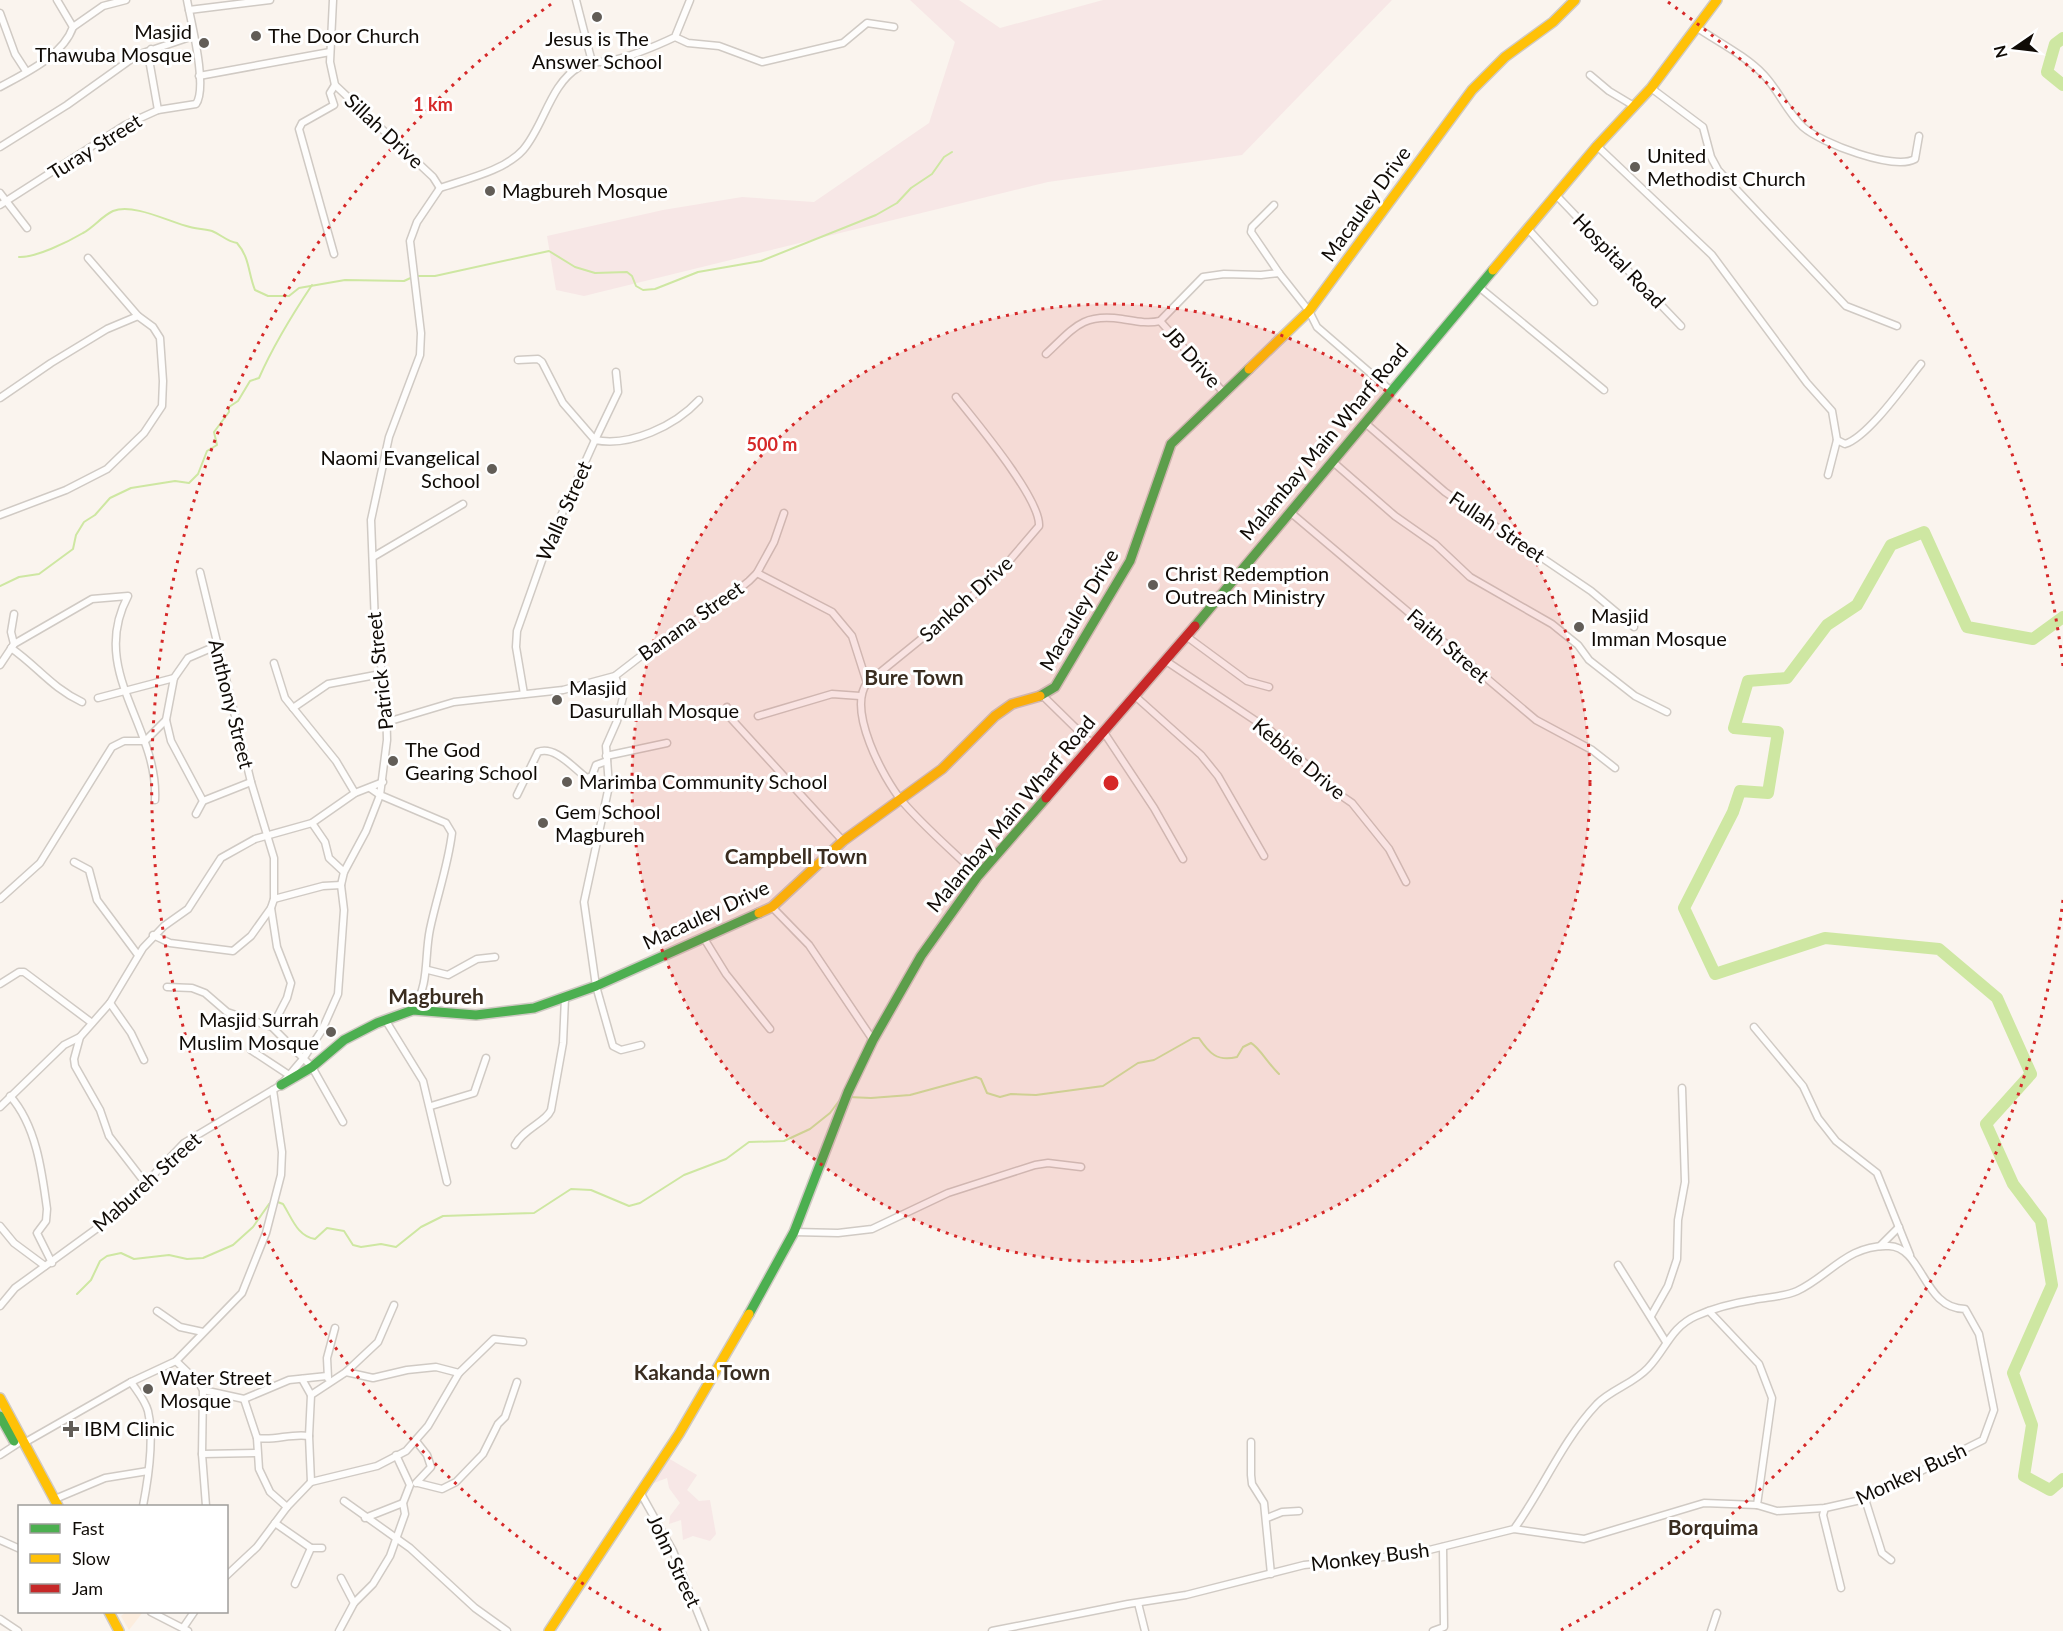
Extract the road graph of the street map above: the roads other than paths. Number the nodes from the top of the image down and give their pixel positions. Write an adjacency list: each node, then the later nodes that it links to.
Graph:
1 (57, 0): 12 (street)
2 (126, 0): 12 (street)
3 (187, 0): 10 (street)
4 (270, 0): 10 (street)
5 (333, 0): 18 (street, Sillah Drive)
6 (576, 0): 19 (street)
7 (690, 0): 16 (street)
8 (1575, 0): 43 (main road, Macauley Drive)
9 (1717, 0): 14 (main road, Malambay Main Wharf Road)
10 (189, 10): 15 (street)
11 (0, 13): 20 (street)
12 (73, 27): 20 (street)
13 (894, 27): 16 (street)
14 (1696, 27): 25 (main road, Malambay Main Wharf Road); 28 (street)
15 (193, 36): 17 (street); 22 (street)
16 (675, 38): 19 (street)
17 (151, 49): 27 (street); 30 (street)
18 (330, 52): 22 (street); 23 (street, Sillah Drive)
19 (592, 62): 31 (street)
20 (26, 71): 24 (street)
21 (1590, 75): 26 (street)
22 (199, 76): 27 (street, Turay Street)
23 (335, 85): 31 (street, Sillah Drive); 38 (street)
24 (0, 87)
25 (1651, 88): 26 (main road, Malambay Main Wharf Road); 47 (street)
26 (1634, 106): 29 (main road, Malambay Main Wharf Road)
27 (158, 110): 34 (street, Turay Street)
28 (1919, 136)
29 (1597, 146): 33 (main road, Malambay Main Wharf Road); 60 (street)
30 (0, 147)
31 (440, 188): 67 (street, Patrick Street)
32 (0, 193): 34 (street)
33 (1556, 195): 37 (main road, Malambay Main Wharf Road); 46 (street, Hospital Road)
34 (3, 203): 36 (street)
35 (1274, 205): 40 (street)
36 (27, 228)
37 (1528, 230): 41 (main road, Malambay Main Wharf Road); 42 (street)
38 (334, 254)
39 (88, 258): 44 (street)
40 (1279, 273): 43 (street); 45 (street)
41 (1479, 287): 52 (main road, Malambay Main Wharf Road); 53 (street)
42 (1594, 302)
43 (1309, 311): 52 (street); 54 (main road, Macauley Drive)
44 (138, 316): 56 (street); 66 (street)
45 (1160, 321): 48 (street); 54 (street, JB Drive)
46 (1681, 326)
47 (1897, 326)
48 (1046, 354)
49 (518, 360): 59 (street)
50 (1921, 364): 60 (street)
51 (616, 372): 59 (street)
52 (1390, 390): 58 (main road, Malambay Main Wharf Road)
53 (1604, 390)
54 (1224, 393): 85 (main road, Macauley Drive)
55 (956, 397): 81 (street, Sankoh Drive)
56 (0, 398)
57 (699, 400): 59 (street, Walla Street)
58 (1364, 422): 61 (main road, Malambay Main Wharf Road); 71 (street, Fullah Street)
59 (595, 440): 84 (street, Walla Street)
60 (1838, 440): 62 (street)
61 (1333, 462): 64 (main road, Malambay Main Wharf Road); 92 (street)
62 (1828, 475)
63 (463, 504): 67 (street)
64 (1290, 512): 72 (main road, Malambay Main Wharf Road); 101 (street, Faith Street)
65 (784, 513): 69 (street, Banana Street)
66 (0, 515)
67 (373, 557): 78 (street, Patrick Street)
68 (200, 572): 74 (street, Anthony Street)
69 (757, 573): 79 (street, Banana Street); 81 (street)
70 (14, 614): 73 (street)
71 (1634, 627)
72 (1186, 636): 75 (main road, Malambay Main Wharf Road); 82 (street)
73 (13, 646): 77 (street); 83 (street); 89 (street)
74 (216, 646): 80 (street); 102 (street, Anthony Street)
75 (1166, 661): 87 (main road, Malambay Main Wharf Road); 120 (street, Kebbie Drive)
76 (274, 663): 91 (street)
77 (0, 665)
78 (381, 674): 91 (street); 95 (street, Patrick Street)
79 (615, 676): 84 (street, Banana Street); 100 (street)
80 (174, 678): 83 (street); 94 (street)
81 (867, 683): 86 (street, Sankoh Drive)
82 (1269, 687)
83 (123, 691): 88 (street); 97 (street)
84 (524, 694): 95 (street, Banana Street)
85 (1042, 695): 99 (street); 109 (main road, Macauley Drive)
86 (860, 696): 93 (street); 109 (street)
87 (1135, 696): 96 (main road, Malambay Main Wharf Road); 115 (street)
88 (98, 698)
89 (81, 702)
90 (727, 707): 114 (street)
91 (293, 708): 105 (street)
92 (1667, 712)
93 (758, 716)
94 (166, 720): 97 (street); 110 (street)
95 (387, 722): 103 (street, Patrick Street)
96 (1103, 730): 99 (main road, Malambay Main Wharf Road); 116 (street)
97 (145, 741): 108 (street); 122 (street)
98 (667, 743): 100 (street)
99 (1092, 744): 119 (main road, Malambay Main Wharf Road)
100 (607, 758): 107 (street); 132 (street)
101 (1615, 768)
102 (250, 782): 110 (street); 113 (street, Anthony Street)
103 (383, 782): 104 (street); 106 (street, Patrick Street)
104 (370, 788): 105 (street); 106 (street)
105 (355, 793): 112 (street)
106 (380, 795): 118 (street, Mabureh Street); 130 (street)
107 (517, 795)
108 (155, 800)
109 (901, 800): 114 (main road, Macauley Drive); 119 (street)
110 (203, 801): 111 (street)
111 (196, 814)
112 (312, 823): 113 (street); 118 (street)
113 (265, 835): 123 (street, Anthony Street); 126 (street)
114 (843, 841): 124 (main road, Macauley Drive)
115 (1264, 856)
116 (1183, 859)
117 (74, 862): 128 (street)
118 (344, 872): 121 (street, Mabureh Street)
119 (978, 876): 143 (main road, Malambay Main Wharf Road)
120 (1406, 882)
121 (341, 885): 123 (street); 147 (street, Mabureh Street)
122 (0, 899)
123 (274, 899): 125 (street, Anthony Street)
124 (772, 907): 127 (main road, Macauley Drive); 143 (street)
125 (271, 908): 126 (street); 139 (street)
126 (153, 935): 128 (street)
127 (705, 940): 132 (main road, Macauley Drive); 141 (street)
128 (138, 955): 135 (street)
129 (495, 957): 130 (street)
130 (428, 969): 136 (street)
131 (0, 984): 138 (street)
132 (597, 986): 134 (main road, Macauley Drive); 144 (street)
133 (167, 987): 139 (street)
134 (565, 998): 136 (main road, Macauley Drive); 157 (street)
135 (110, 1003): 138 (street); 148 (street)
136 (412, 1010): 137 (main road, Macauley Drive)
137 (386, 1022): 149 (main road, Macauley Drive); 154 (street)
138 (92, 1023): 142 (street)
139 (272, 1027): 147 (street)
140 (1754, 1027): 162 (street)
141 (770, 1029)
142 (80, 1037): 153 (street); 160 (street)
143 (873, 1040): 163 (main road, Malambay Main Wharf Road)
144 (641, 1045)
145 (251, 1050): 150 (street)
146 (486, 1058): 154 (street)
147 (303, 1059): 149 (street); 150 (street, Mabureh Street)
148 (144, 1060)
149 (312, 1067): 151 (main road, Macauley Drive); 156 (street)
150 (290, 1075): 151 (street, Mabureh Street)
151 (277, 1088): 160 (street, Mabureh Street); 174 (street)
152 (1682, 1088): 172 (street)
153 (10, 1096): 155 (street); 166 (street)
154 (431, 1106): 159 (street)
155 (0, 1107)
156 (343, 1122)
157 (515, 1145)
158 (1081, 1167): 163 (street)
159 (447, 1182)
160 (146, 1184): 166 (street, Mabureh Street)
161 (0, 1226): 166 (street)
162 (1899, 1227): 164 (street); 165 (street)
163 (794, 1232): 202 (main road, Malambay Main Wharf Road)
164 (1880, 1246): 165 (street); 171 (street)
165 (1910, 1255): 203 (street, Monkey Bush)
166 (49, 1265): 169 (street, Mabureh Street)
167 (1618, 1265): 172 (street)
168 (394, 1305): 178 (street)
169 (0, 1306)
170 (157, 1311): 174 (street)
171 (1709, 1311): 176 (street); 209 (street)
172 (1651, 1316): 176 (street)
173 (335, 1328): 180 (street)
174 (203, 1332): 177 (street)
175 (524, 1342): 179 (street)
176 (1666, 1342): 216 (street)
177 (176, 1361): 182 (street); 184 (street)
178 (346, 1372): 179 (street); 180 (street)
179 (459, 1373): 191 (street)
180 (328, 1378): 181 (street); 185 (street)
181 (302, 1379): 185 (street); 187 (street)
182 (131, 1382): 193 (street); 198 (street)
183 (517, 1382): 200 (street)
184 (203, 1390): 187 (street); 195 (street)
185 (311, 1395): 189 (street)
186 (0, 1398): 193 (main road)
187 (244, 1399): 190 (street)
188 (0, 1416): 193 (main road)
189 (309, 1436): 190 (street); 199 (street)
190 (257, 1438): 194 (street)
191 (416, 1441): 197 (street); 200 (street)
192 (1251, 1442): 214 (street)
193 (20, 1444): 196 (street); 206 (main road)
194 (256, 1453): 195 (street); 210 (street)
195 (202, 1454): 208 (street)
196 (0, 1455)
197 (396, 1455): 199 (street); 201 (street)
198 (148, 1471): 206 (street); 207 (street)
199 (311, 1482): 210 (street)
200 (418, 1483): 201 (street)
201 (410, 1485): 205 (street)
202 (640, 1492): 243 (main road, Malambay Main Wharf Road); 244 (street, John Street)
203 (1865, 1499): 211 (street, Monkey Bush); 223 (street)
204 (344, 1501): 213 (street)
205 (403, 1503): 213 (street); 218 (street)
206 (54, 1504)
207 (143, 1505)
208 (206, 1505)
209 (1757, 1505): 211 (street, Monkey Bush); 216 (street, Monkey Bush)
210 (287, 1506): 215 (street)
211 (1825, 1508): 228 (street)
212 (1299, 1511): 214 (street)
213 (365, 1518): 218 (street)
214 (1267, 1518): 225 (street)
215 (275, 1523): 221 (street); 224 (street)
216 (1514, 1529): 219 (street, Monkey Bush)
217 (0, 1539): 220 (street)
218 (394, 1540): 229 (street); 242 (street)
219 (1443, 1547): 225 (street, Monkey Bush); 247 (street)
220 (18, 1548)
221 (311, 1548): 222 (street); 227 (street)
222 (322, 1548)
223 (1891, 1560)
224 (228, 1574)
225 (1271, 1574): 230 (street, Monkey Bush)
226 (341, 1578): 229 (street)
227 (296, 1584)
228 (1841, 1588)
229 (354, 1603): 241 (street)
230 (1138, 1603): 245 (street, Monkey Bush); 246 (street)
231 (110, 1613): 239 (main road)
232 (117, 1613): 240 (main road)
233 (193, 1613): 237 (street)
234 (1717, 1613): 248 (street)
235 (163, 1614): 237 (street)
236 (0, 1619): 238 (street)
237 (186, 1630)
238 (18, 1631)
239 (119, 1631)
240 (126, 1631)
241 (339, 1631)
242 (507, 1631)
243 (549, 1631)
244 (705, 1631)
245 (992, 1631)
246 (1145, 1631)
247 (1433, 1631)
248 (1711, 1631)

